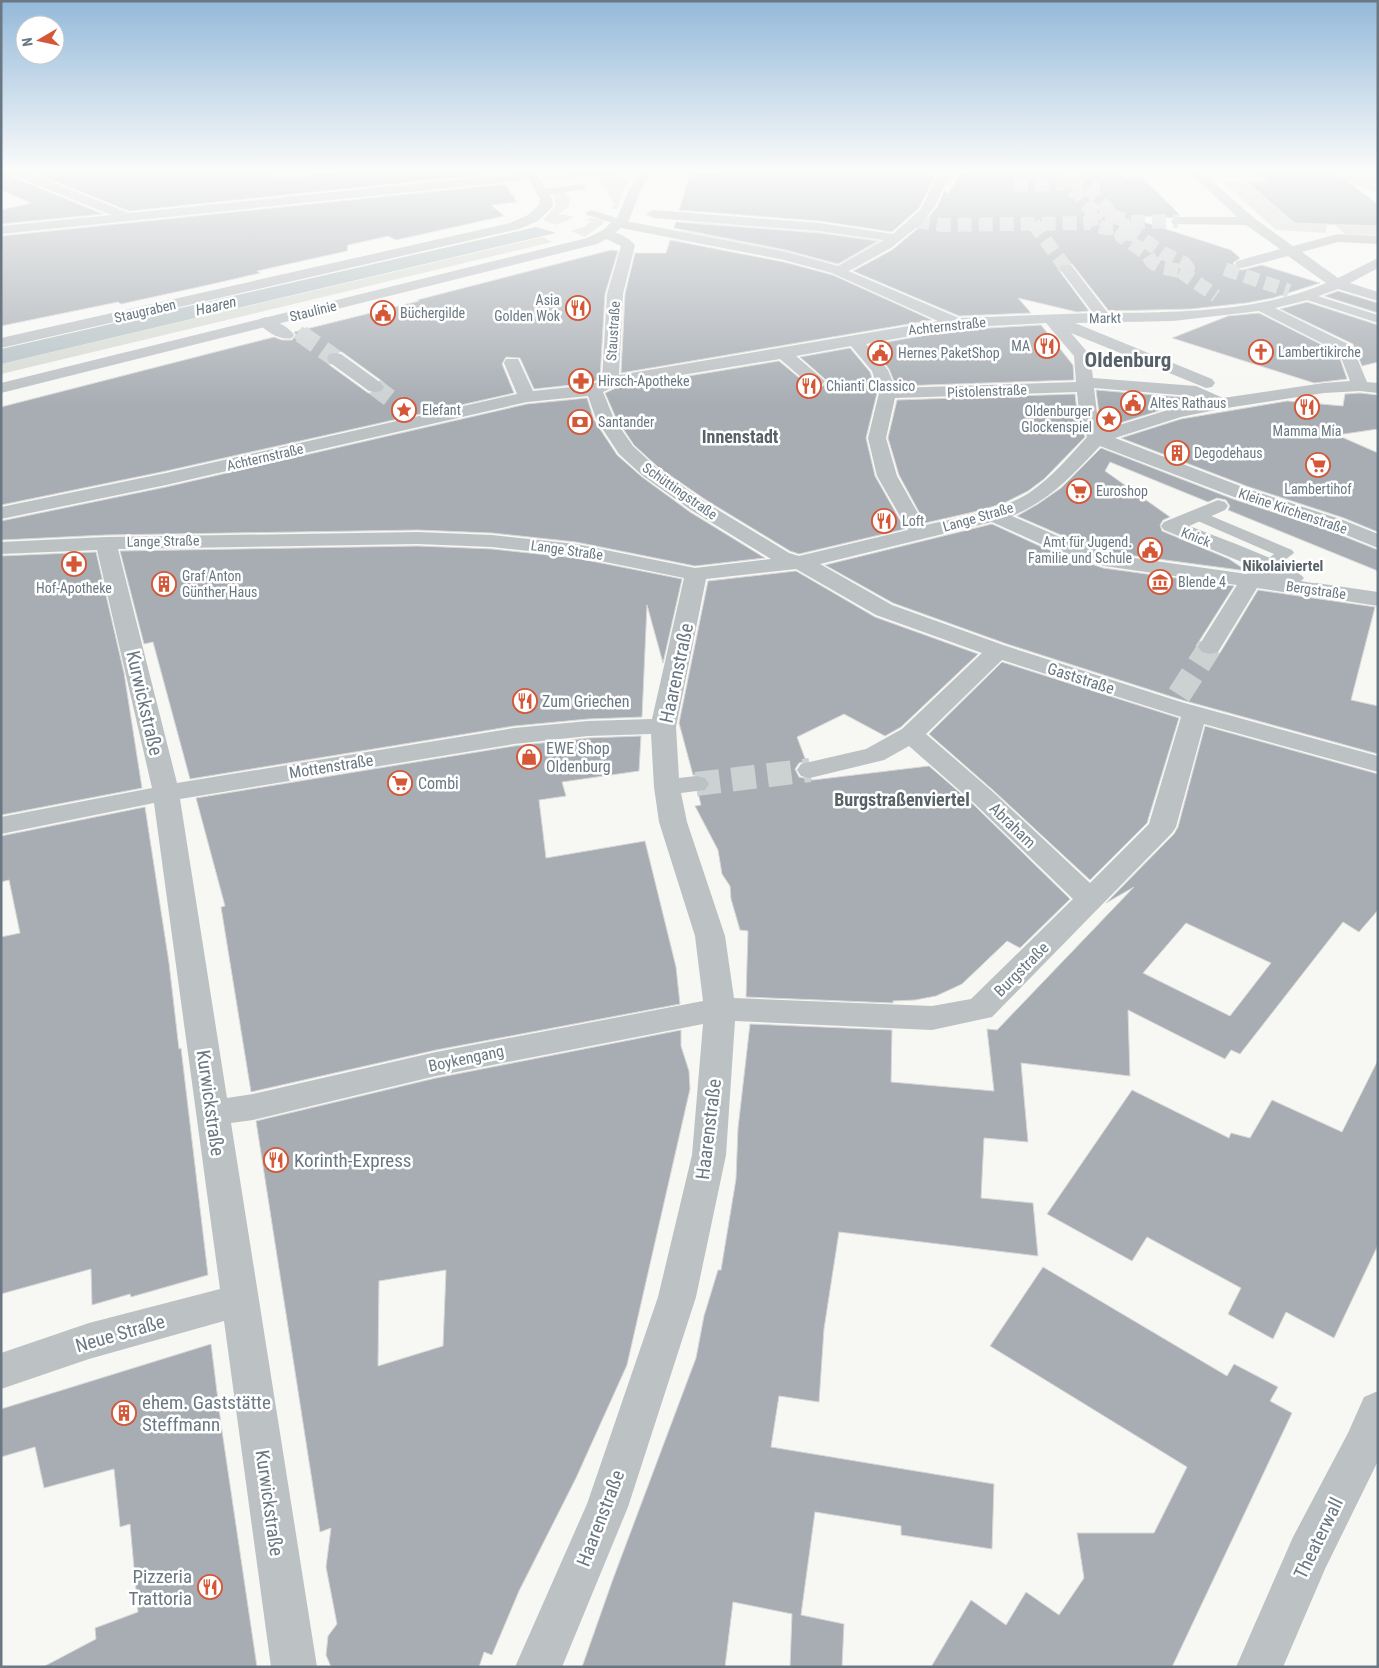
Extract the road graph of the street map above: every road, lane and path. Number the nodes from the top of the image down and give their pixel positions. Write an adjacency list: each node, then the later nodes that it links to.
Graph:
1 (410, 250): 28 (street, Staugraben)
2 (558, 250): 24 (street, Staulinie)
3 (627, 250): 35 (street, Staustraße)
4 (758, 250): 12 (street)
5 (878, 250): 12 (street)
6 (1292, 250): 8 (street)
7 (1357, 250): 10 (street)
8 (1289, 251): 9 (street); 13 (street)
9 (1242, 264)
10 (1377, 264): 13 (street, Markt)
11 (1066, 268): 20 (street)
12 (839, 271): 25 (street)
13 (1334, 285): 16 (street, Markt); 17 (street)
14 (1289, 291): 16 (street)
15 (1216, 296): 19 (street)
16 (1304, 296): 18 (street, Markt); 23 (lane)
17 (1378, 297)
18 (1262, 306): 19 (street, Markt); 36 (street)
19 (1236, 310): 21 (street, Markt)
20 (1104, 318): 21 (street, Markt); 22 (street, Markt)
21 (1138, 318): 29 (street)
22 (1051, 319): 25 (street, Achternstraße); 29 (street, Markt); 34 (street, Markt)
23 (1378, 319)
24 (272, 321): 26 (street); 37 (street, Staulinie)
25 (957, 323): 27 (street, Achternstraße)
26 (292, 333)
27 (855, 341): 30 (street, Achternstraße); 39 (street)
28 (1, 343)
29 (1116, 346): 41 (street, Markt)
30 (784, 354): 33 (street); 35 (street, Achternstraße)
31 (326, 358): 38 (street)
32 (512, 364): 40 (street)
33 (816, 381)
34 (1085, 385): 39 (street, Pistolenstraße); 42 (street); 45 (street, Markt)
35 (602, 386): 40 (street, Achternstraße); 54 (street, Schüttingstraße)
36 (1369, 387): 41 (street)
37 (1, 388)
38 (375, 388)
39 (888, 393): 50 (street)
40 (527, 397): 47 (street, Achternstraße)
41 (1246, 400): 42 (street)
42 (1220, 404): 44 (street)
43 (1150, 409): 44 (street)
44 (1178, 416): 45 (street)
45 (1097, 438): 48 (street, Lange Straße); 51 (street, Kleine Kirchenstraße)
46 (1218, 506): 49 (street, Knick)
47 (1, 513)
48 (995, 515): 50 (street, Lange Straße); 57 (street, Bergstraße)
49 (1197, 515): 55 (lane); 55 (street, Knick)
50 (920, 532): 54 (street, Lange Straße)
51 (1378, 542)
52 (106, 543): 53 (street, Lange Straße); 56 (street, Lange Straße); 67 (street, Kurwickstraße)
53 (1, 548)
54 (796, 562): 56 (street, Lange Straße); 61 (street, Gaststraße)
55 (1271, 564): 57 (street); 58 (street, Knick)
56 (695, 574): 63 (street, Haarenstraße)
57 (1251, 581): 58 (street, Bergstraße); 60 (street)
58 (1316, 590): 59 (street, Bergstraße)
59 (1378, 599)
60 (1210, 647)
61 (998, 651): 62 (street, Gaststraße); 64 (street)
62 (1182, 705): 65 (street, Gaststraße); 69 (street, Burgstraße)
63 (663, 727): 67 (street, Mottenstraße); 70 (street, Haarenstraße)
64 (911, 734): 66 (street); 69 (street, Abraham)
65 (1378, 764)
66 (810, 770)
67 (166, 793): 68 (street, Mottenstraße); 71 (street, Kurwickstraße)
68 (1, 826)
69 (1091, 900): 70 (street, Burgstraße)
70 (720, 1009): 71 (street, Boykengang); 76 (street, Haarenstraße)
71 (212, 1113): 72 (street, Kurwickstraße)
72 (241, 1300): 73 (street, Neue Straße); 75 (street, Kurwickstraße)
73 (1, 1371)
74 (1378, 1410): 77 (street, Theaterwall)
75 (294, 1667)
76 (538, 1667)
77 (1259, 1667)

